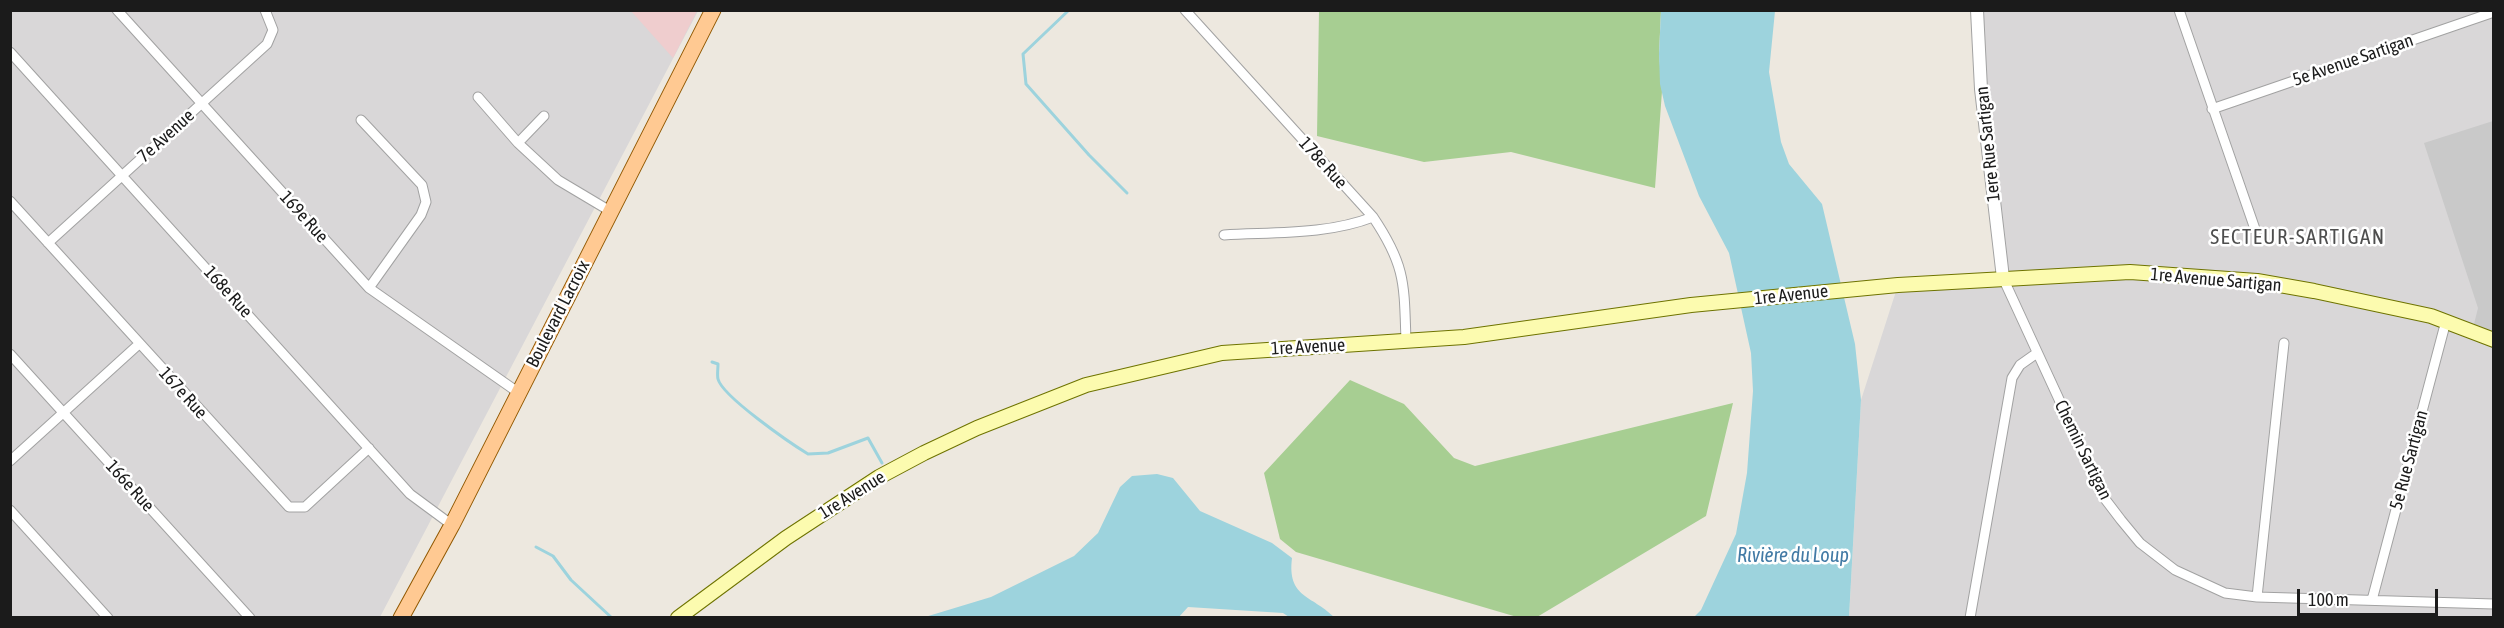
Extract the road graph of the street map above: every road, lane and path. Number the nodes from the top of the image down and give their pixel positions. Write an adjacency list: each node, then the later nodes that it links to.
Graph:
1 (117, 10): 10 (street, 169e Rue)
2 (265, 10): 10 (street, 7e Avenue)
3 (713, 10): 17 (main road, Boulevard Lacroix)
4 (1185, 10): 18 (street, 178e Rue)
5 (1977, 10): 22 (street, 1ere Rue Sartigan)
6 (2179, 10): 11 (street)
7 (2493, 12): 11 (street, 5e Avenue Sartigan)
8 (10, 52): 15 (street, 168e Rue)
9 (478, 97): 14 (street)
10 (201, 104): 15 (street, 7e Avenue); 23 (street, 169e Rue)
11 (2212, 109): 19 (street)
12 (544, 116): 14 (street)
13 (361, 120): 23 (street)
14 (518, 143): 17 (street)
15 (122, 175): 21 (street, 7e Avenue); 33 (street, 168e Rue)
16 (10, 201): 21 (street, 167e Rue)
17 (610, 211): 31 (main road, Boulevard Lacroix)
18 (1373, 217): 20 (street); 26 (street, 178e Rue)
19 (2255, 229)
20 (1224, 235)
21 (48, 243): 28 (street, 167e Rue)
22 (2003, 278): 24 (main road, 1re Avenue Sartigan); 26 (main road, 1re Avenue); 29 (street, Chemin Sartigan)
23 (369, 288): 31 (street, 169e Rue)
24 (2446, 321): 25 (main road, 1re Avenue Sartigan); 38 (street, 5e Rue Sartigan)
25 (2493, 340)
26 (1406, 341): 40 (main road, 1re Avenue)
27 (2284, 343): 37 (street)
28 (139, 344): 32 (street); 33 (street, 167e Rue)
29 (2037, 353): 37 (street, Chemin Sartigan); 44 (street)
30 (10, 354): 32 (street, 166e Rue)
31 (519, 393): 36 (main road, Boulevard Lacroix)
32 (63, 413): 34 (street); 42 (street, 166e Rue)
33 (369, 448): 36 (street, 168e Rue)
34 (10, 460)
35 (10, 510): 41 (street)
36 (452, 525): 43 (main road, Boulevard Lacroix)
37 (2257, 597): 38 (street, Chemin Sartigan)
38 (2372, 600): 39 (street, Chemin Sartigan)
39 (2493, 604)
40 (683, 616)
41 (108, 618)
42 (250, 618)
43 (401, 618)
44 (1970, 618)

